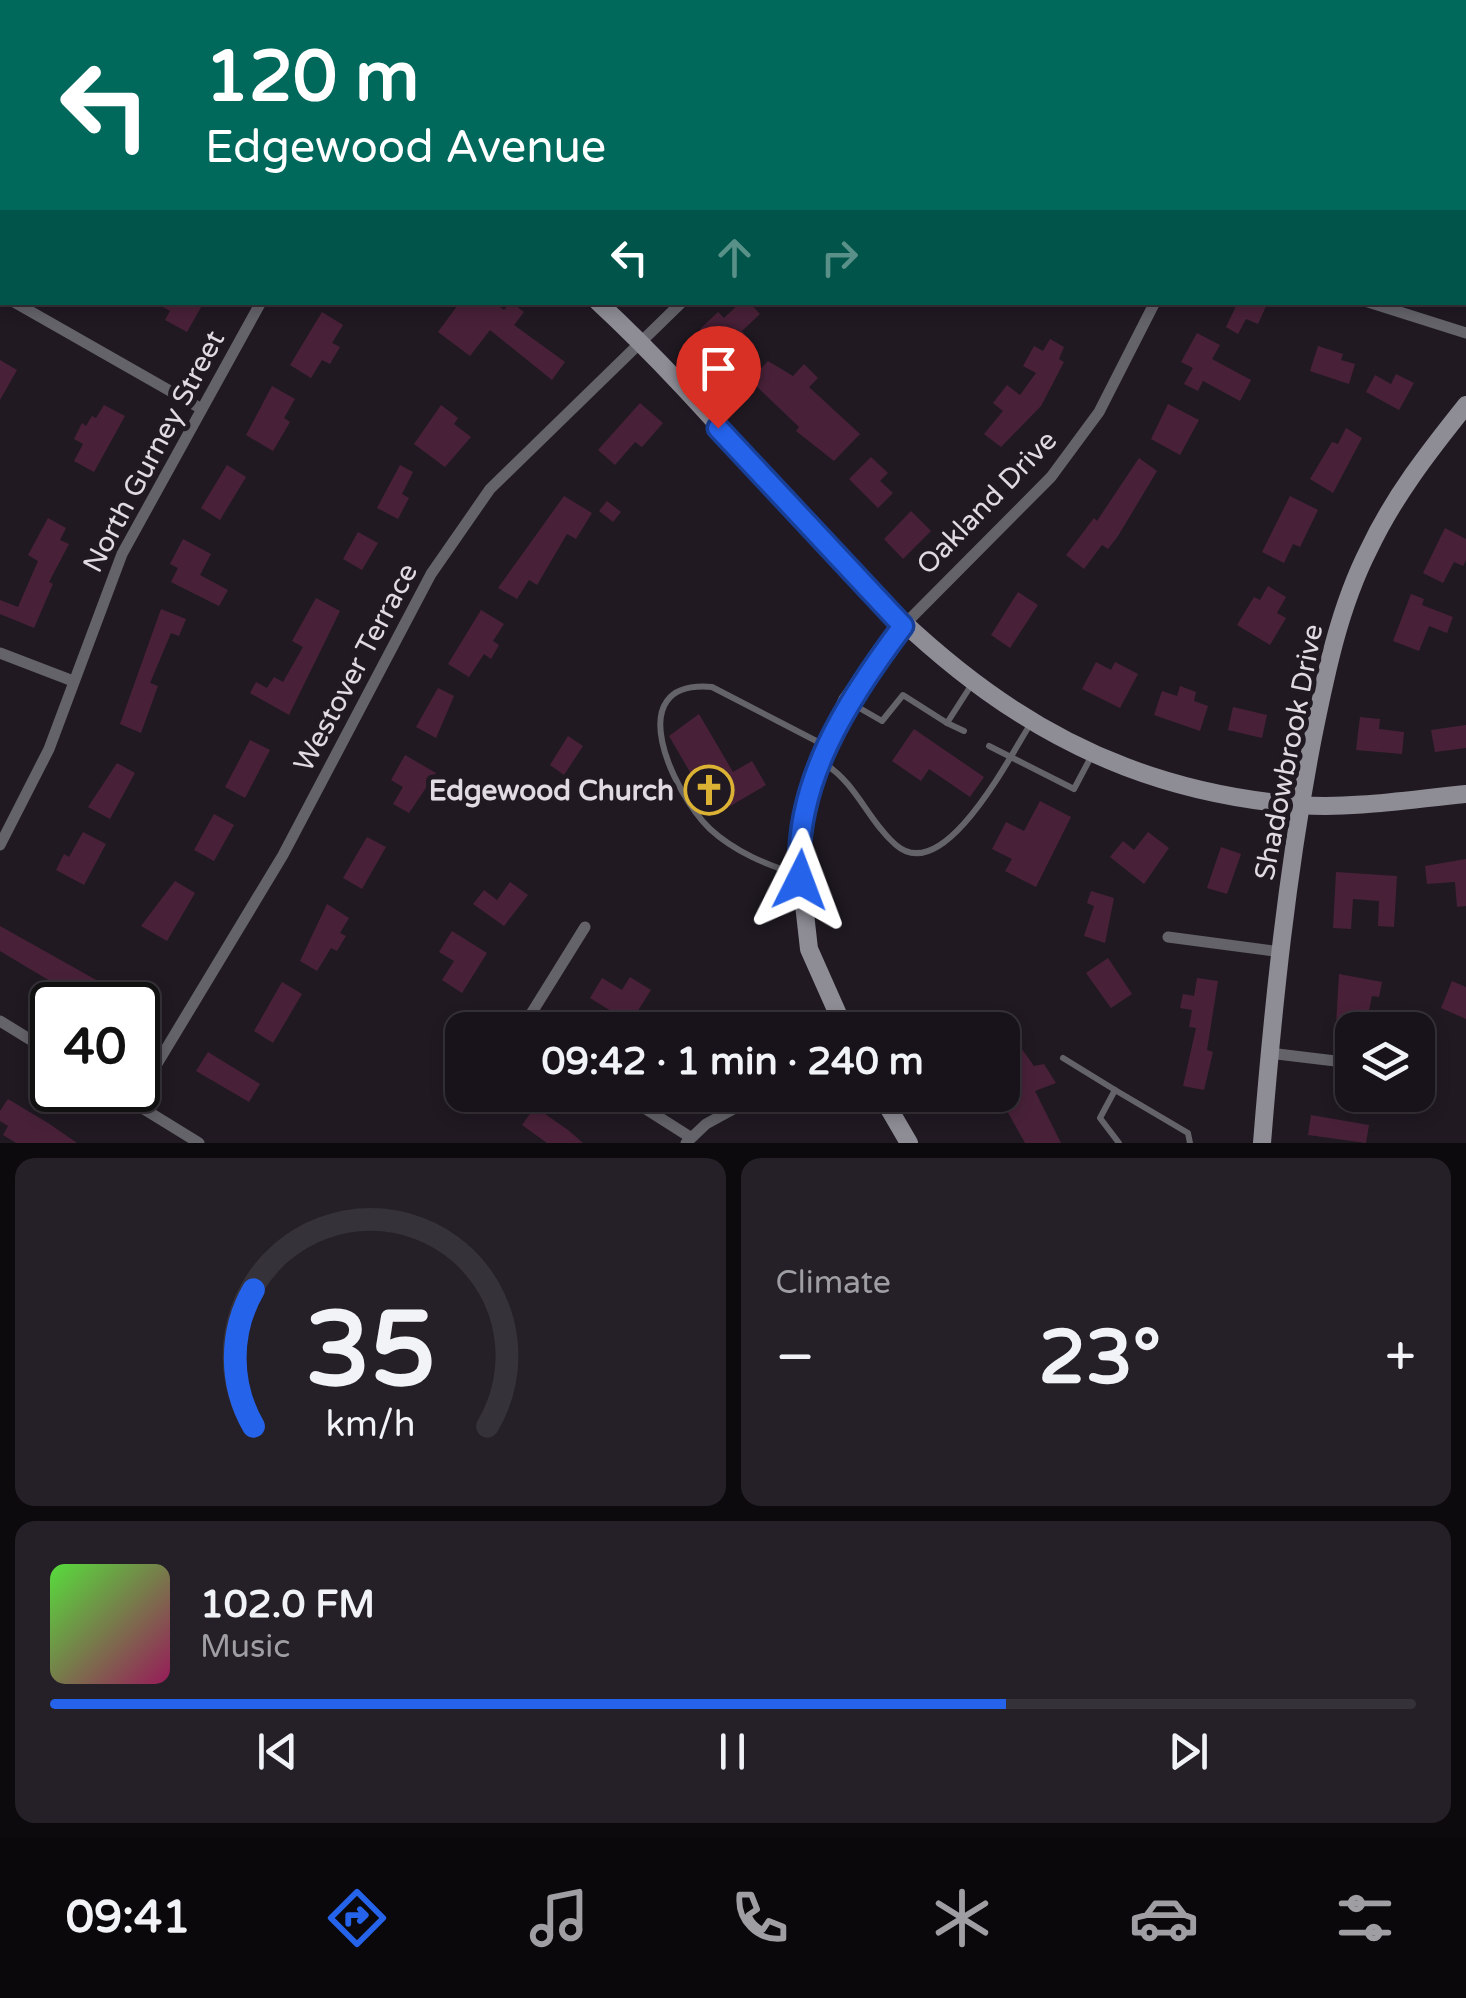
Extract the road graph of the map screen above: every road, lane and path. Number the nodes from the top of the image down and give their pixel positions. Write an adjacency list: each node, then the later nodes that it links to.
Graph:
1 (19, 305): 10 (street)
2 (258, 305): 10 (street, North Gurney Street)
3 (601, 305): 8 (street)
4 (679, 305): 8 (street, Westover Terrace)
5 (1153, 305): 11 (street, Oakland Drive)
6 (1377, 305): 7 (street)
7 (1466, 333)
8 (640, 346): 11 (street); 35 (street, Westover Terrace)
9 (1466, 405): 24 (street, Shadowbrook Drive)
10 (200, 408): 13 (street, North Gurney Street)
11 (903, 626): 14 (street); 15 (street)
12 (0, 653): 13 (street)
13 (74, 680): 25 (street, North Gurney Street)
14 (972, 684): 16 (street); 17 (lane)
15 (848, 701): 17 (lane); 20 (street)
16 (1031, 722): 21 (street); 22 (lane)
17 (948, 723): 18 (lane)
18 (964, 731)
19 (988, 746): 22 (lane)
20 (823, 754): 22 (lane); 26 (street); 26 (lane)
21 (1092, 754): 22 (lane); 24 (street)
22 (1010, 756)
23 (1466, 794): 24 (street)
24 (1300, 805): 29 (street, Shadowbrook Drive)
25 (0, 844)
26 (800, 875): 31 (street)
27 (585, 927): 30 (street)
28 (1168, 937): 29 (street)
29 (1281, 952): 34 (street, Shadowbrook Drive)
30 (532, 1012)
31 (837, 1012)
32 (0, 1021): 33 (street)
33 (30, 1039)
34 (1270, 1053): 37 (street); 48 (street, Shadowbrook Drive)
35 (160, 1058)
36 (1063, 1058): 38 (lane)
37 (1335, 1061)
38 (1115, 1090): 46 (lane); 47 (lane)
39 (150, 1112): 44 (street)
40 (648, 1112): 43 (street)
41 (732, 1112): 43 (street)
42 (891, 1112): 45 (street)
43 (688, 1140)
44 (199, 1143)
45 (909, 1143)
46 (1120, 1143)
47 (1190, 1143)
48 (1262, 1143)

